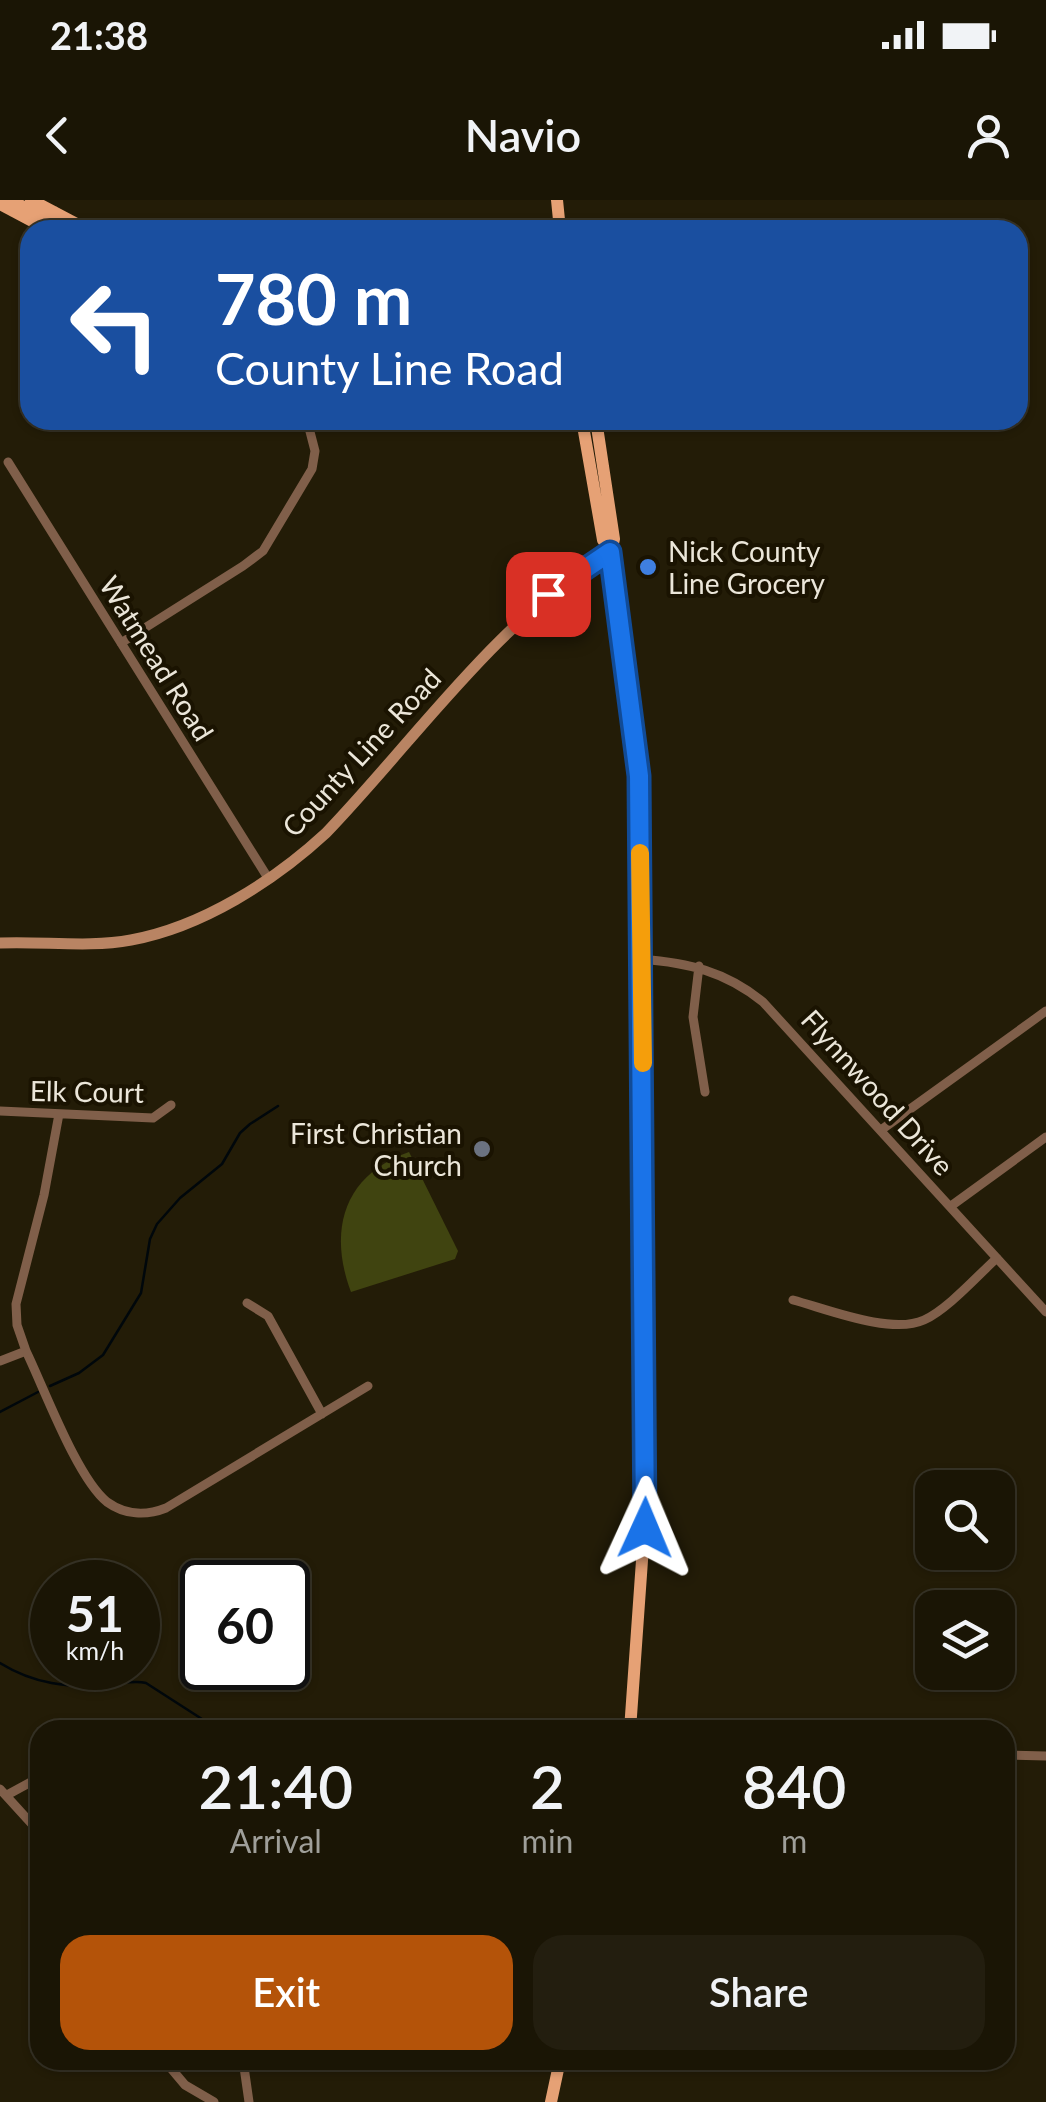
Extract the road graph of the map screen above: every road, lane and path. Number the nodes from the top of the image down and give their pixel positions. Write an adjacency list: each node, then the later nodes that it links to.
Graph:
1 (9, 200): 4 (main road)
2 (31, 200): 4 (main road)
3 (0, 204): 5 (main road)
4 (54, 212): 6 (main road)
5 (30, 220)
6 (69, 220)
7 (309, 430): 12 (street)
8 (584, 430): 11 (main road)
9 (598, 430): 11 (main road)
10 (8, 462): 12 (street, Watmead Road)
11 (610, 552): 13 (street, County Line Road); 15 (main road)
12 (121, 643): 13 (street, Watmead Road)
13 (268, 878): 14 (street, County Line Road)
14 (0, 943)
15 (641, 959): 16 (street, Flynnwood Drive); 33 (main road)
16 (699, 966): 18 (street); 22 (street, Flynnwood Drive)
17 (1046, 1011): 22 (street)
18 (705, 1092)
19 (171, 1105): 21 (street, Elk Court)
20 (0, 1111): 21 (street, Elk Court)
21 (59, 1114): 29 (street)
22 (881, 1130): 24 (street, Flynnwood Drive)
23 (1046, 1137): 24 (street)
24 (951, 1206): 25 (street, Flynnwood Drive)
25 (997, 1258): 26 (street); 28 (street, Flynnwood Drive)
26 (793, 1300)
27 (246, 1303): 32 (street)
28 (1046, 1312)
29 (26, 1350): 30 (street); 32 (street)
30 (0, 1361)
31 (368, 1386): 32 (street)
32 (322, 1414)
33 (631, 1720)
34 (1015, 1755): 35 (street)
35 (1046, 1756)
36 (30, 1780): 37 (street)
37 (4, 1792): 38 (street)
38 (30, 1822)
39 (172, 2070): 42 (street)
40 (244, 2070): 43 (street)
41 (558, 2070): 44 (main road)
42 (214, 2102)
43 (249, 2102)
44 (551, 2102)

